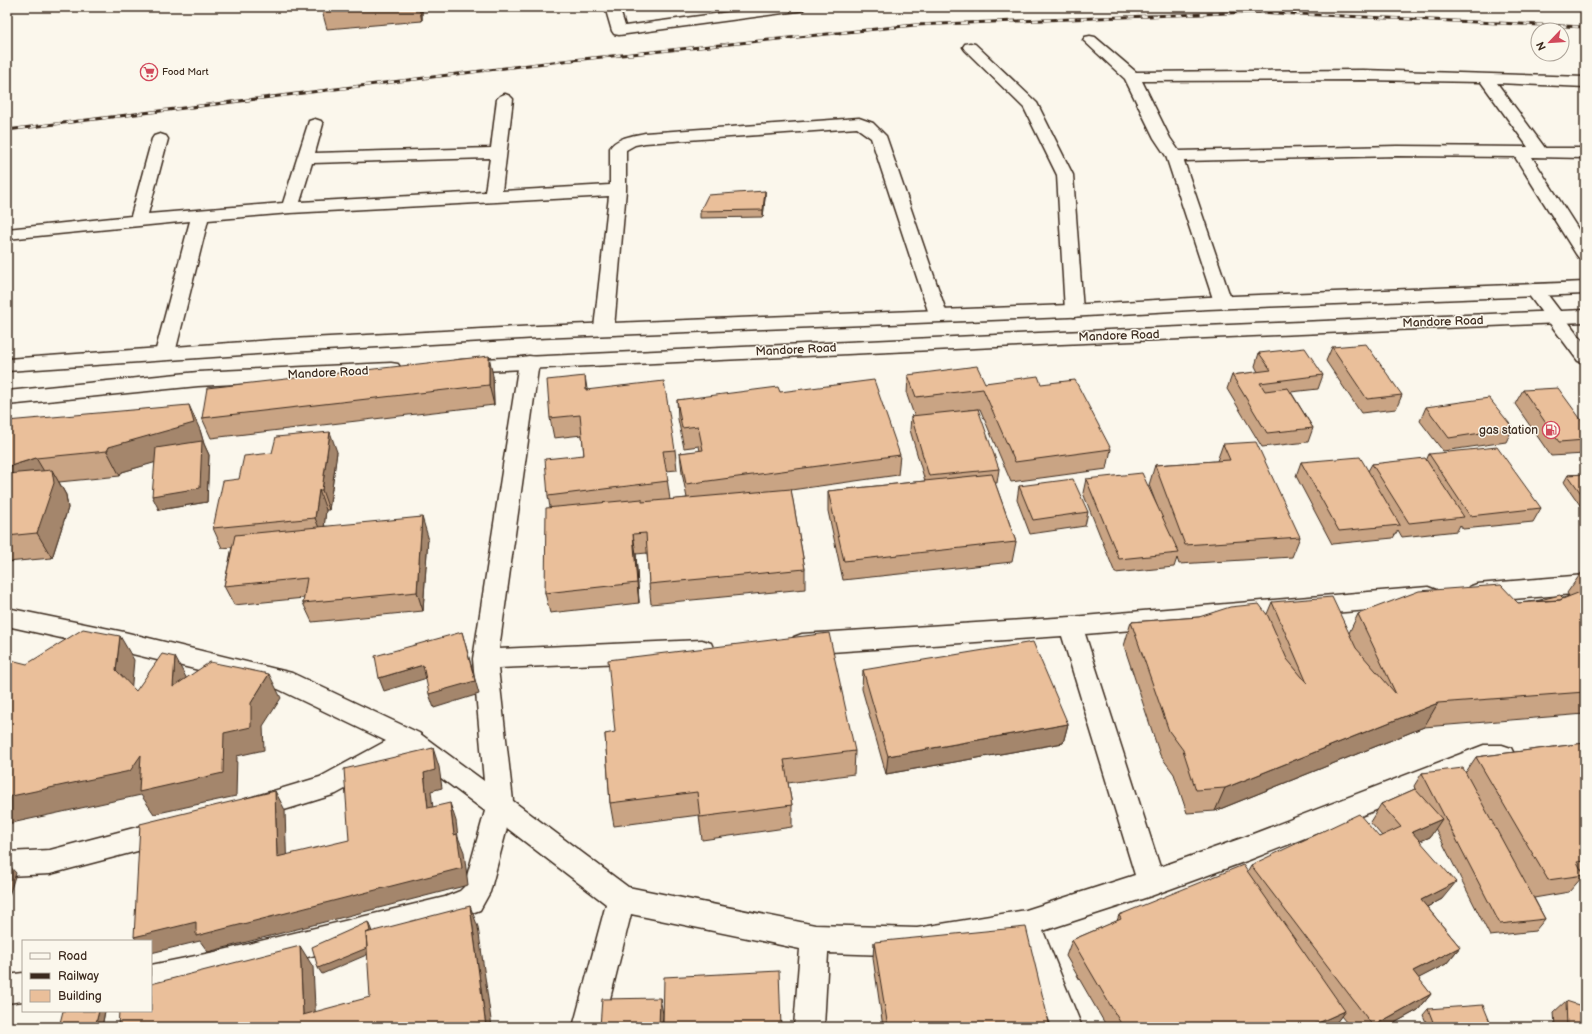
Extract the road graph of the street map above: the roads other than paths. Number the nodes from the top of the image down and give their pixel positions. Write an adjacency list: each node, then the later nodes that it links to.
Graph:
1 (612, 7): 2 (main road)
2 (798, 7)
3 (1090, 40): 5 (main road)
4 (970, 47): 27 (main road)
5 (1132, 77): 6 (main road); 15 (main road)
6 (1485, 78): 7 (main road); 12 (main road)
7 (1585, 82)
8 (505, 99): 14 (main road)
9 (315, 124): 16 (main road)
10 (160, 139): 21 (main road)
11 (1520, 152): 12 (main road); 15 (main road); 23 (main road)
12 (1540, 152): 13 (main road)
13 (1585, 152)
14 (498, 153): 16 (main road); 18 (main road)
15 (1174, 156): 26 (main road)
16 (305, 158): 19 (main road)
17 (618, 190): 18 (main road); 28 (main road); 31 (main road)
18 (493, 197): 19 (main road)
19 (290, 208): 20 (main road)
20 (200, 215): 21 (main road); 32 (main road)
21 (138, 220): 22 (main road)
22 (7, 234)
23 (1585, 254)
24 (1585, 288): 25 (main road)
25 (1534, 290): 26 (main road); 30 (main road)
26 (1223, 302): 27 (main road)
27 (1074, 311): 28 (main road)
28 (938, 314): 31 (main road)
29 (1585, 316): 30 (main road, Mandore Road)
30 (1554, 318): 33 (main road); 34 (main road, Mandore Road)
31 (604, 328): 32 (main road)
32 (165, 353): 35 (main road)
33 (1585, 357)
34 (529, 362): 36 (main road, Mandore Road); 44 (main road)
35 (7, 365)
36 (442, 367)
37 (411, 368): 38 (main road, Mandore Road)
38 (7, 398)
39 (1585, 584): 41 (main road)
40 (7, 617): 45 (main road)
41 (1071, 626): 42 (main road); 51 (main road)
42 (781, 645)
43 (726, 649): 44 (main road)
44 (484, 659): 47 (main road)
45 (410, 741): 47 (main road); 48 (main road)
46 (1523, 755): 51 (main road)
47 (500, 807): 52 (main road); 55 (main road)
48 (230, 814)
49 (192, 824): 50 (main road)
50 (7, 864)
51 (1151, 883): 53 (main road)
52 (621, 899): 54 (main road); 58 (main road)
53 (1026, 923): 54 (main road); 60 (main road)
54 (815, 939): 59 (main road)
55 (152, 979)
56 (22, 987): 57 (main road)
57 (7, 989)
58 (588, 1027)
59 (809, 1027)
60 (1067, 1027)

